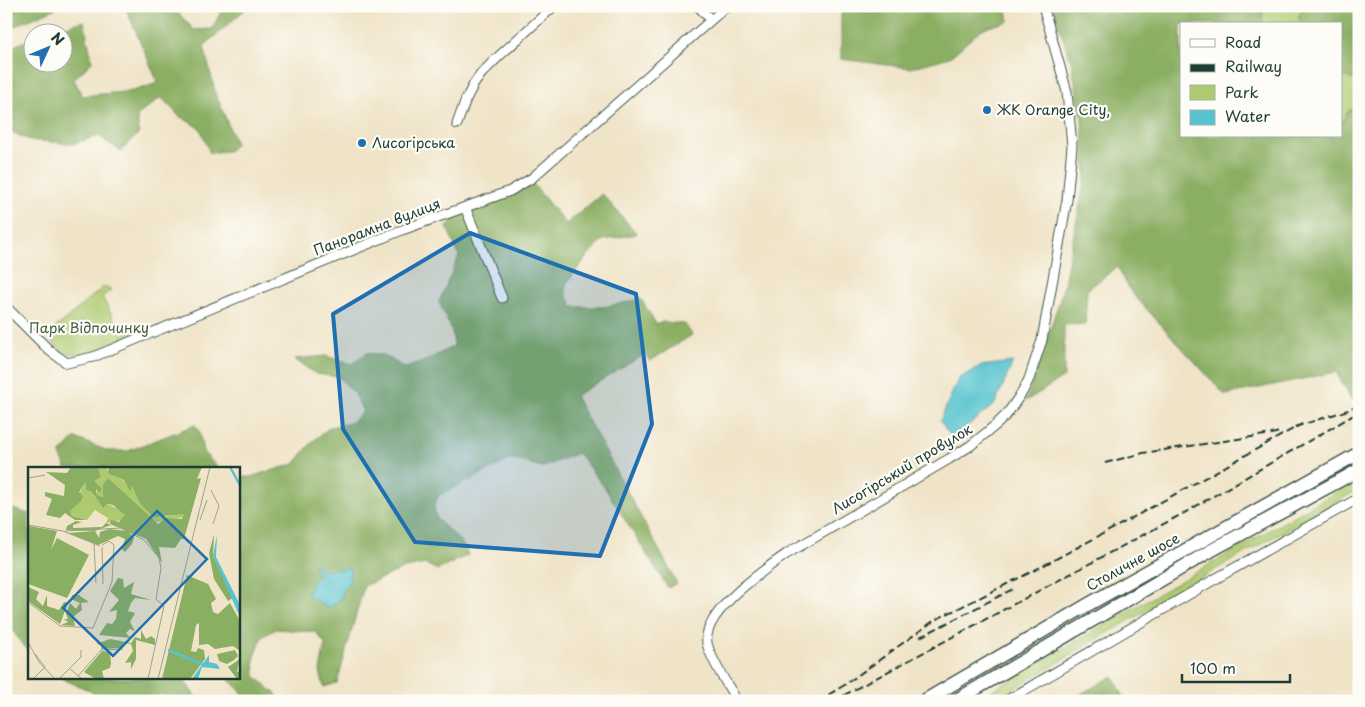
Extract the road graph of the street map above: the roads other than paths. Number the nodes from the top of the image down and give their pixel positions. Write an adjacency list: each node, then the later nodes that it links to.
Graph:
1 (554, 6): 6 (street)
2 (698, 6): 5 (street)
3 (727, 6): 5 (street, Панорамна вулиця)
4 (1043, 6): 13 (street, Лисогірський провулок)
5 (711, 20): 7 (street, Панорамна вулиця)
6 (457, 124)
7 (465, 208): 8 (street); 9 (street, Панорамна вулиця)
8 (502, 298)
9 (6, 307)
10 (1359, 453): 14 (highway, Столичне шосе)
11 (1359, 470): 15 (highway, Столичне шосе)
12 (1359, 498): 16 (street)
13 (734, 701)
14 (924, 701)
15 (955, 701)
16 (1006, 701)

